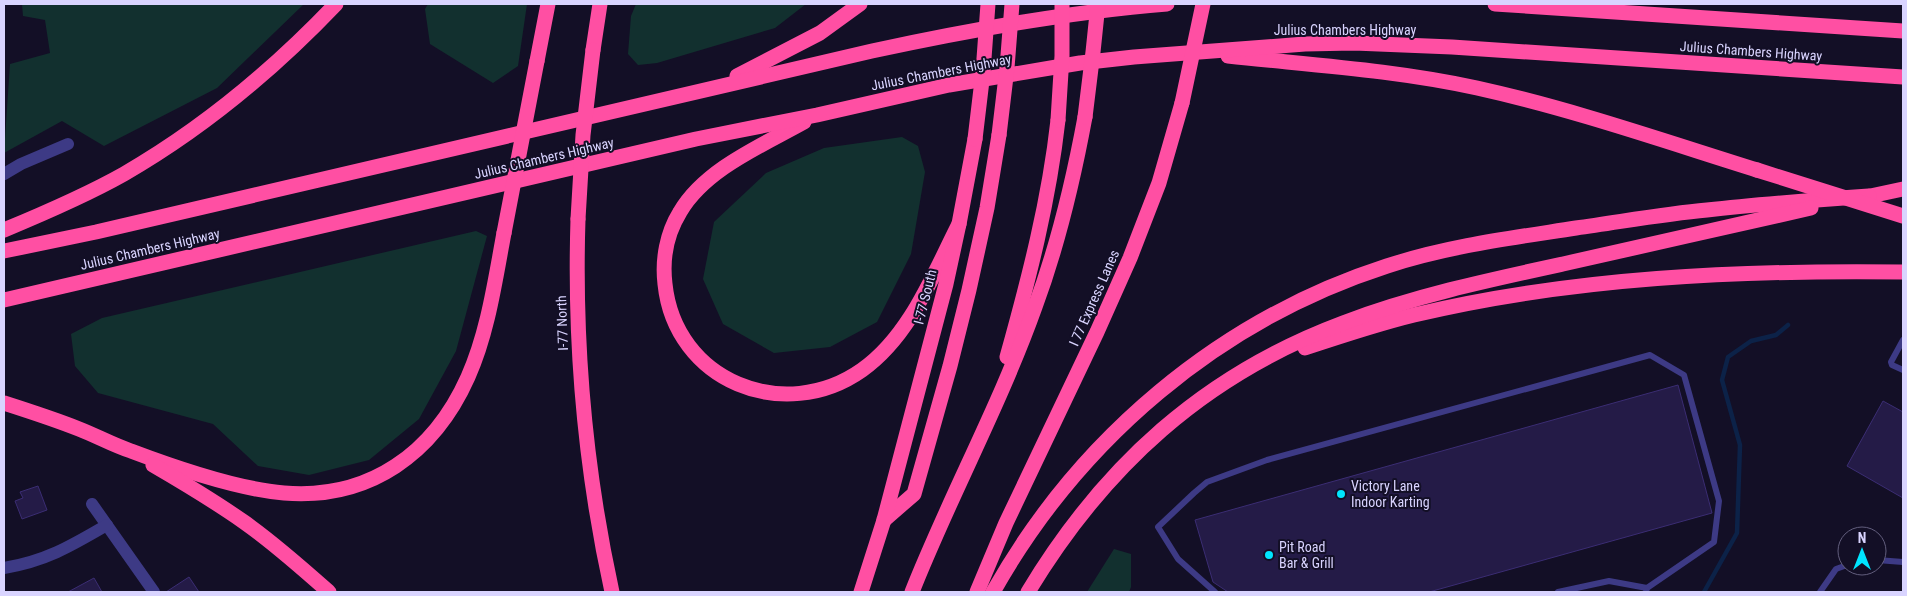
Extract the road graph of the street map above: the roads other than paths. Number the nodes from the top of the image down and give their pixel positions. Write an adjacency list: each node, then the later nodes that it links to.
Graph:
1 (336, 4): 25 (highway)
2 (548, 4): 34 (highway, bridge)
3 (600, 4): 45 (highway, I-77 North, bridge)
4 (860, 4): 17 (highway)
5 (988, 4): 24 (highway, I-77 South, bridge)
6 (1012, 4): 36 (highway, bridge)
7 (1062, 4): 33 (highway, bridge)
8 (1098, 4): 33 (highway, bridge)
9 (1167, 4): 17 (highway, Julius Chambers Highway)
10 (1203, 4): 48 (highway, I 77 Express Lanes, bridge)
11 (1495, 4): 13 (highway)
12 (1604, 4): 13 (highway)
13 (1566, 8): 14 (highway)
14 (1903, 31)
15 (1187, 52): 16 (highway, Julius Chambers Highway); 18 (highway, Julius Chambers Highway); 23 (highway, bridge)
16 (1903, 77)
17 (716, 87): 26 (highway, Julius Chambers Highway)
18 (817, 115): 24 (highway); 28 (highway, Julius Chambers Highway)
19 (68, 144): 20 (street)
20 (4, 174)
21 (1903, 189): 22 (highway)
22 (1869, 196): 30 (highway); 49 (highway)
23 (1903, 216)
24 (959, 224): 36 (highway, I-77 South)
25 (4, 230)
26 (4, 251)
27 (1903, 272): 30 (highway)
28 (4, 300)
29 (1903, 340): 31 (lane)
30 (1256, 364): 50 (highway)
31 (1903, 370)
32 (4, 403): 34 (highway)
33 (990, 416): 47 (highway)
34 (130, 451): 44 (highway)
35 (92, 504): 37 (street)
36 (884, 520): 46 (highway, I-77 South)
37 (107, 524): 40 (street); 43 (street)
38 (1887, 561): 39 (lane)
39 (1903, 562)
40 (4, 568)
41 (1837, 569): 53 (lane)
42 (1647, 590): 51 (lane); 52 (lane)
43 (154, 592)
44 (329, 592)
45 (612, 592)
46 (861, 592)
47 (912, 592)
48 (977, 592)
49 (993, 592)
50 (1028, 592)
51 (1215, 592)
52 (1558, 592)
53 (1820, 592)

